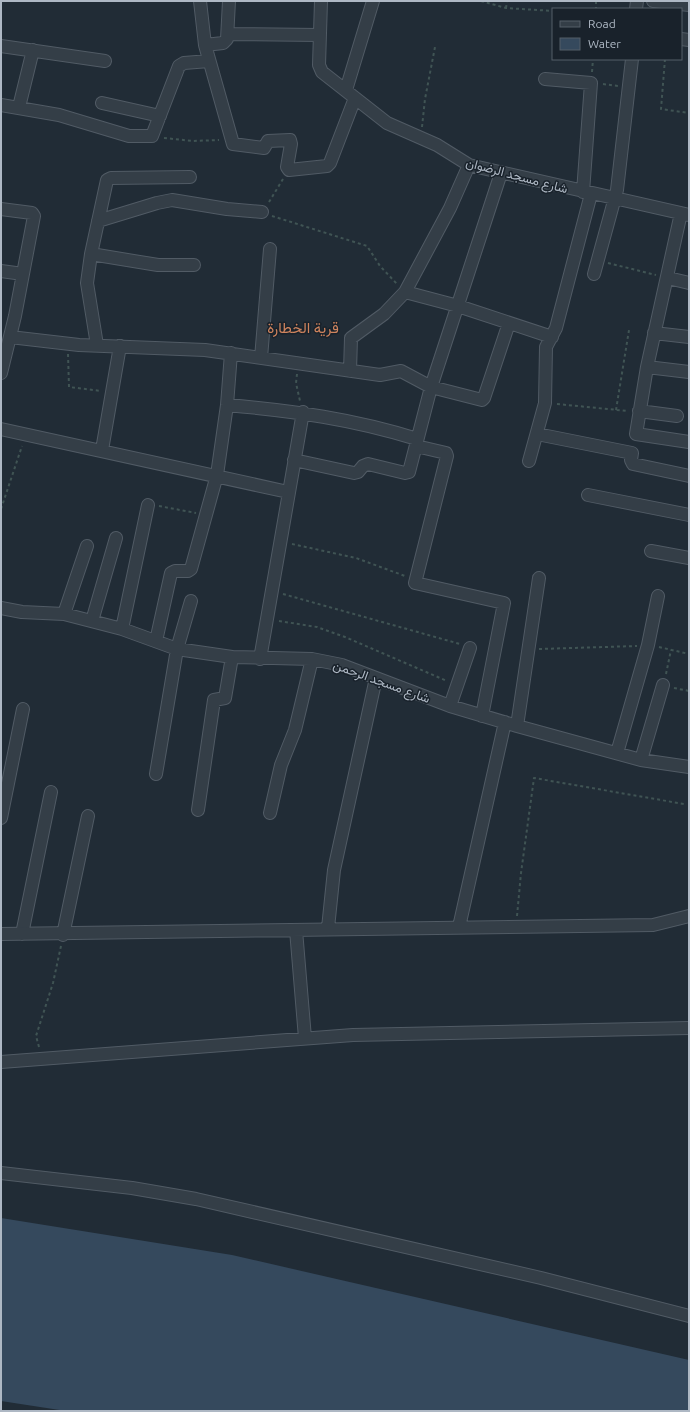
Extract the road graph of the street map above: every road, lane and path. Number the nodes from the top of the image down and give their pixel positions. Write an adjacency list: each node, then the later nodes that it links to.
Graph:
1 (200, 1): 13 (street)
2 (229, 1): 11 (street)
3 (321, 1): 12 (street, شارع مسجد الرضوان)
4 (373, 1): 26 (street)
5 (481, 1): 9 (path)
6 (507, 1): 9 (path)
7 (653, 1): 8 (street)
8 (689, 5)
9 (506, 8): 10 (path)
10 (552, 12)
11 (228, 34): 12 (street); 13 (street)
12 (319, 35): 26 (street, شارع مسجد الرضوان)
13 (205, 45): 20 (street)
14 (1, 46): 16 (street)
15 (435, 47): 33 (path)
16 (33, 50): 19 (street); 29 (street)
17 (632, 60): 25 (street)
18 (665, 60): 30 (path)
19 (105, 61)
20 (209, 61): 31 (street); 34 (street)
21 (689, 71): 23 (path)
22 (545, 79): 24 (street)
23 (689, 81)
24 (591, 83): 25 (path); 39 (street)
25 (629, 87): 40 (street)
26 (351, 94): 33 (street, شارع مسجد الرضوان); 36 (street)
27 (102, 103): 31 (street)
28 (1, 105): 29 (street)
29 (19, 107): 32 (street)
30 (689, 113)
31 (160, 116): 32 (street)
32 (152, 136): 34 (path)
33 (420, 138): 35 (street, شارع مسجد الرضوان)
34 (230, 139): 36 (street)
35 (469, 165): 37 (street, شارع مسجد الرضوان); 54 (street)
36 (289, 170): 42 (path)
37 (501, 173): 39 (street, شارع مسجد الرضوان); 55 (street)
38 (190, 177): 44 (street)
39 (587, 193): 40 (street, شارع مسجد الرضوان); 60 (street)
40 (615, 199): 43 (street, شارع مسجد الرضوان); 47 (street)
41 (1, 209): 50 (street)
42 (262, 212): 44 (street); 54 (path)
43 (685, 214): 52 (street)
44 (98, 221): 46 (street)
45 (270, 249): 67 (street)
46 (91, 254): 48 (street); 63 (street)
47 (598, 260): 51 (street); 52 (path)
48 (194, 266)
49 (1, 271): 50 (street)
50 (23, 274): 59 (street)
51 (594, 274)
52 (668, 278): 53 (street); 58 (street)
53 (689, 283)
54 (405, 292): 55 (street); 70 (street)
55 (458, 306): 56 (street); 73 (street)
56 (509, 323): 60 (street); 73 (street)
57 (629, 330): 75 (path)
58 (654, 333): 61 (street); 69 (street)
59 (10, 337): 62 (street); 65 (street)
60 (552, 337): 75 (street)
61 (689, 337)
62 (68, 345): 63 (street); 74 (path)
63 (97, 345): 64 (street)
64 (120, 346): 66 (street); 74 (street)
65 (4, 349): 72 (street)
66 (231, 353): 67 (street); 76 (street)
67 (261, 358): 68 (street)
68 (297, 363): 70 (street); 78 (path)
69 (646, 368): 71 (street); 77 (street)
70 (350, 371): 73 (street)
71 (689, 372)
72 (1, 373)
73 (431, 388): 84 (street)
74 (112, 393): 86 (street)
75 (545, 403): 82 (street)
76 (227, 405): 78 (street); 90 (street)
77 (639, 411): 79 (street); 83 (street)
78 (303, 412): 84 (street); 88 (street)
79 (677, 416)
80 (1, 429): 81 (street)
81 (26, 434): 86 (street); 95 (path)
82 (537, 434): 87 (street); 89 (street)
83 (636, 434): 85 (street); 87 (street)
84 (416, 442): 88 (street); 104 (street)
85 (689, 442)
86 (102, 450): 90 (street)
87 (632, 453): 91 (street)
88 (294, 460): 92 (street)
89 (530, 461)
90 (217, 475): 92 (street); 96 (street)
91 (689, 476)
92 (288, 492): 99 (street)
93 (588, 495): 97 (street)
94 (148, 504): 96 (path); 112 (street)
95 (1, 509)
96 (206, 514): 113 (street)
97 (689, 515)
98 (116, 538): 111 (street)
99 (280, 542): 104 (path); 105 (street)
100 (87, 546): 109 (street)
101 (651, 551): 102 (street)
102 (689, 558)
103 (539, 578): 117 (street)
104 (415, 580): 128 (street)
105 (272, 591): 110 (street); 115 (path)
106 (658, 596): 114 (street)
107 (191, 601): 116 (street)
108 (1, 608): 109 (street, شارع مسجد الرحمن)
109 (64, 614): 111 (street, شارع مسجد الرحمن)
110 (268, 618): 120 (street); 123 (path)
111 (92, 621): 112 (street, شارع مسجد الرحمن)
112 (122, 628): 113 (street, شارع مسجد الرحمن)
113 (156, 641): 116 (street, شارع مسجد الرحمن)
114 (648, 645): 117 (path); 131 (street)
115 (470, 648): 123 (street)
116 (177, 649): 119 (street, شارع مسجد الرحمن); 134 (street)
117 (530, 649): 130 (street)
118 (689, 654): 124 (path)
119 (232, 656): 120 (street, شارع مسجد الرحمن); 137 (street)
120 (260, 658): 121 (street, شارع مسجد الرحمن)
121 (312, 659): 122 (street, شارع مسجد الرحمن); 138 (street)
122 (376, 678): 126 (street, شارع مسجد الرحمن); 144 (street)
123 (457, 685): 126 (street)
124 (663, 685): 125 (path); 132 (street)
125 (689, 691)
126 (450, 706): 128 (street, شارع مسجد الرحمن)
127 (23, 709): 140 (street)
128 (482, 716): 129 (street, شارع مسجد الرحمن)
129 (505, 722): 130 (street, شارع مسجد الرحمن); 142 (street)
130 (517, 726): 131 (street, شارع مسجد الرحمن)
131 (617, 753): 132 (street, شارع مسجد الرحمن)
132 (641, 760): 133 (street, شارع مسجد الرحمن)
133 (689, 767)
134 (156, 774)
135 (51, 792): 147 (street)
136 (684, 804): 143 (path)
137 (198, 810)
138 (270, 813)
139 (88, 816): 148 (street)
140 (1, 818)
141 (689, 916): 143 (street)
142 (459, 927): 143 (street); 144 (street)
143 (516, 927)
144 (328, 928): 145 (street)
145 (296, 930): 148 (street); 150 (street)
146 (1, 934): 147 (street)
147 (22, 934): 148 (street)
148 (63, 935): 151 (path)
149 (689, 1028): 150 (street)
150 (305, 1038): 151 (street)
151 (41, 1058): 152 (street)
152 (1, 1062)
153 (1, 1173): 154 (street)
154 (689, 1316)

